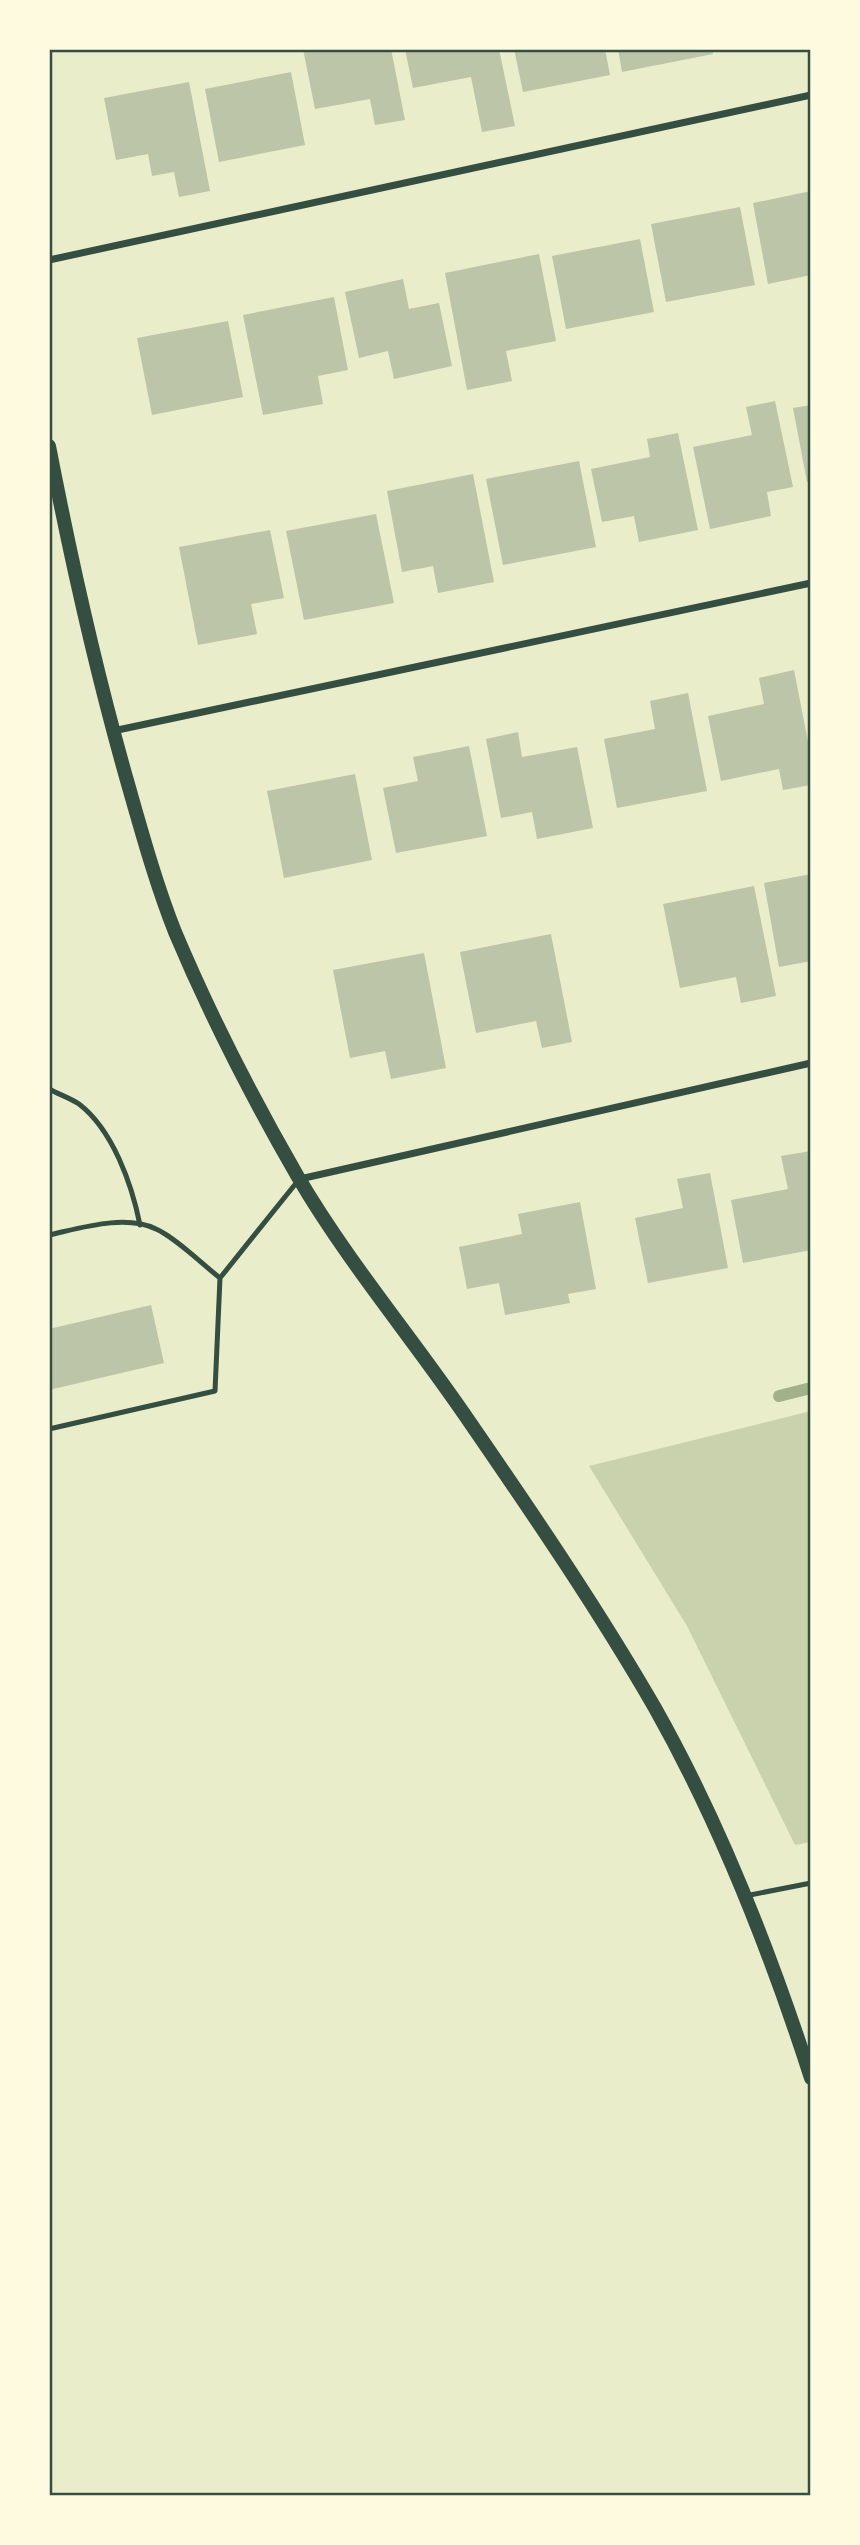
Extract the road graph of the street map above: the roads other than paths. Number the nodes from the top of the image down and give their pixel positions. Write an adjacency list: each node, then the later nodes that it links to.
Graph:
1 (811, 95): 2 (street)
2 (49, 260)
3 (49, 446): 5 (main road)
4 (811, 583): 5 (street)
5 (113, 731): 8 (main road)
6 (811, 1063): 8 (street)
7 (49, 1089): 9 (lane)
8 (299, 1179): 11 (lane); 14 (main road)
9 (140, 1225): 10 (lane); 11 (lane)
10 (49, 1235)
11 (220, 1278): 12 (lane)
12 (49, 1429)
13 (811, 1883): 14 (lane)
14 (745, 1896): 15 (main road)
15 (811, 2078)

